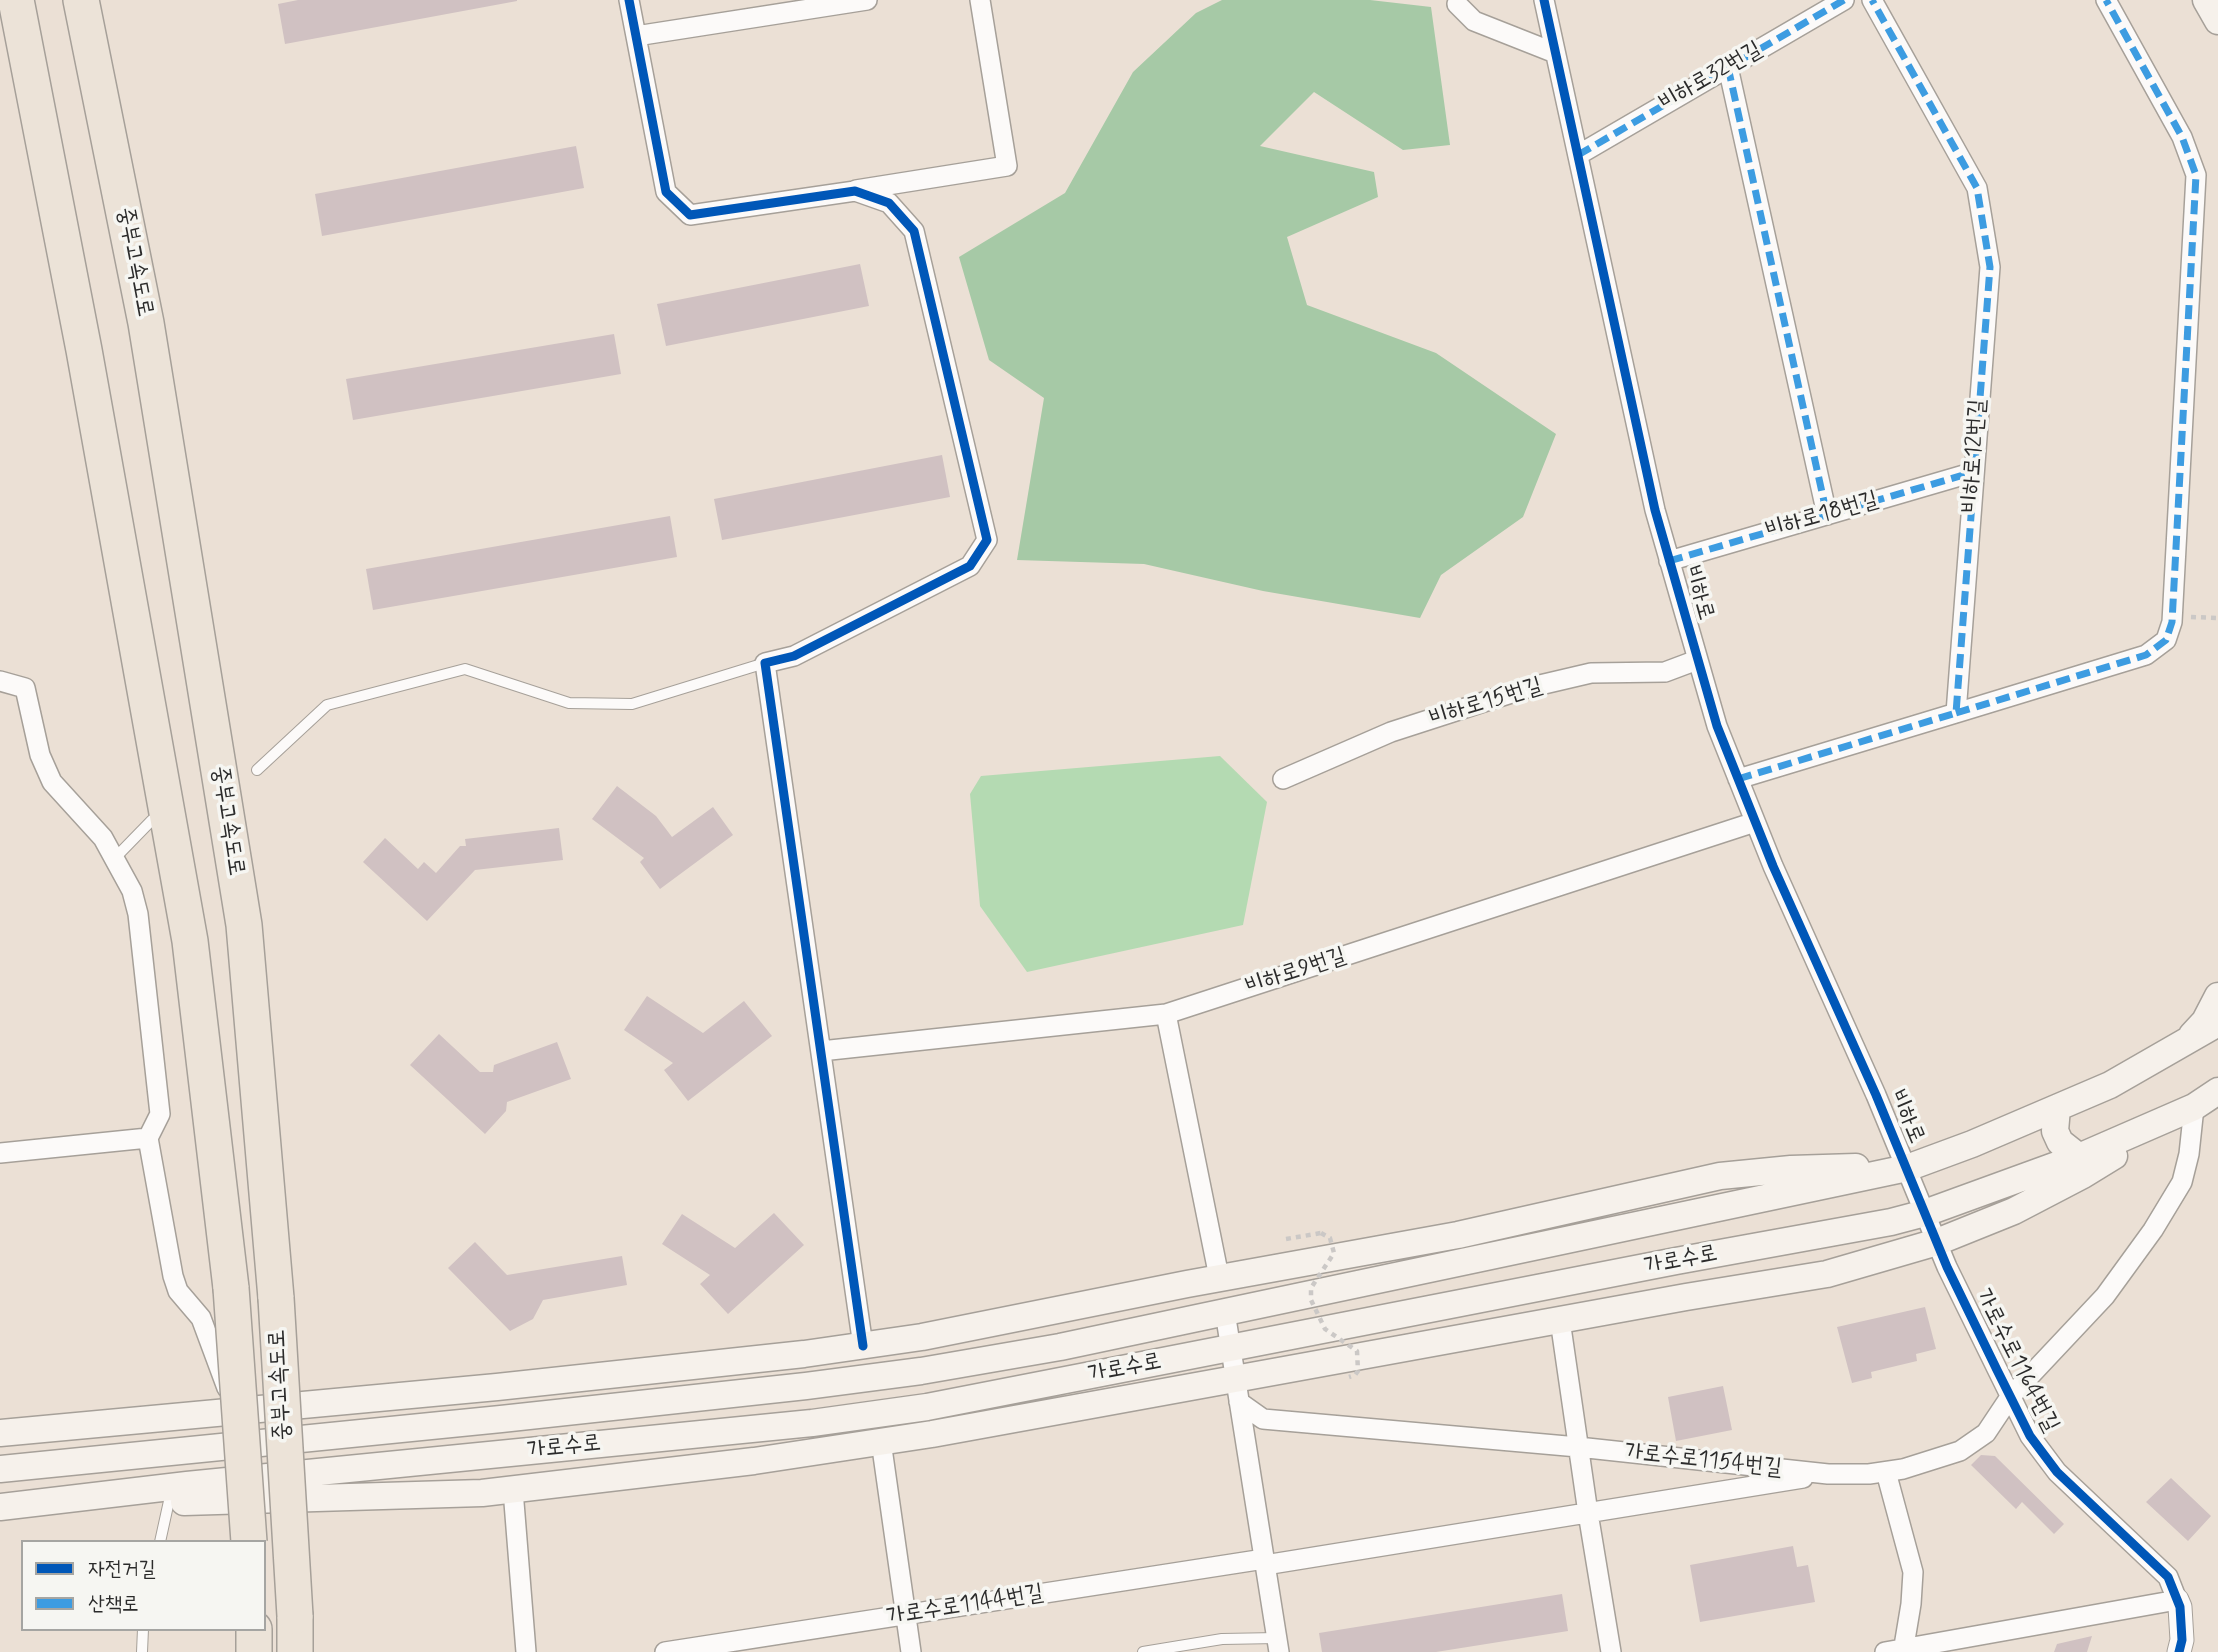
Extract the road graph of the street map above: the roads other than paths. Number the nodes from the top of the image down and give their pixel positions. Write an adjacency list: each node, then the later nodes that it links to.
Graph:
1 (16, 0): 64 (highway, 중부고속도로, bridge)
2 (81, 0): 74 (highway, 중부고속도로, bridge)
3 (629, 0): 13 (street)
4 (867, 0): 13 (street)
5 (980, 0): 17 (street)
6 (1544, 0): 14 (street, 비하로)
7 (1844, 0): 15 (street, 비하로32번길)
8 (1872, 0): 18 (street, 비하로12번길)
9 (2106, 0): 24 (street)
10 (2206, 0): 12 (main road)
11 (1457, 1): 14 (street)
12 (2218, 21)
13 (636, 36): 17 (street)
14 (1555, 53): 16 (street, 비하로)
15 (1728, 67): 16 (street, 비하로32번길); 19 (street)
16 (1577, 155): 20 (street, 비하로)
17 (855, 191): 22 (street)
18 (1974, 472): 19 (street, 비하로18번길); 24 (street, 비하로12번길)
19 (1827, 515): 20 (street, 비하로18번길)
20 (1669, 561): 21 (street, 비하로)
21 (1698, 660): 26 (street, 비하로15번길); 27 (street, 비하로)
22 (765, 663): 25 (lane); 35 (street)
23 (0, 681): 30 (street)
24 (1956, 713): 27 (street)
25 (257, 770)
26 (1283, 779)
27 (1738, 779): 29 (street, 비하로)
28 (152, 820): 30 (lane)
29 (1755, 822): 32 (street, 비하로9번길); 41 (street, 비하로)
30 (115, 858): 38 (street)
31 (2218, 996): 34 (main road)
32 (1166, 1014): 35 (street, 비하로9번길); 44 (street)
33 (2218, 1023): 34 (main road, 가로수로)
34 (2182, 1044): 37 (main road, 가로수로)
35 (821, 1051): 47 (street)
36 (2212, 1097): 40 (main road, 가로수로); 43 (main road); 50 (street, 가로수로1164번길)
37 (2057, 1108): 40 (main road); 41 (main road, 가로수로)
38 (148, 1138): 39 (street); 51 (street)
39 (0, 1153)
40 (2079, 1157): 42 (main road, 가로수로)
41 (1907, 1168): 42 (street, 가로수로1164번길); 44 (main road, 가로수로); 45 (main road, 가로수로)
42 (1926, 1213): 43 (street, 가로수로1164번길); 48 (main road, 가로수로)
43 (1937, 1242): 46 (main road); 50 (street, 가로수로1164번길)
44 (1219, 1277): 47 (main road, 가로수로)
45 (1225, 1312): 48 (street); 55 (main road, 가로수로)
46 (1560, 1320): 49 (main road); 54 (street)
47 (863, 1346): 51 (main road, 가로수로)
48 (1231, 1348): 49 (street); 59 (main road, 가로수로)
49 (1238, 1391): 53 (main road); 54 (street, 가로수로1154번길); 65 (street)
50 (2010, 1397): 56 (street, 가로수로1164번길); 66 (street, 가로수로1164번길)
51 (235, 1412): 52 (main road, 가로수로)
52 (0, 1433)
53 (881, 1441): 58 (main road); 67 (street)
54 (1578, 1447): 57 (street, 가로수로1154번길); 62 (street)
55 (0, 1469)
56 (1886, 1472): 57 (street, 가로수로1164번길); 71 (street)
57 (1828, 1474): 62 (street, 가로수로1144번길)
58 (513, 1490): 60 (main road); 75 (street)
59 (59, 1500): 60 (main road); 61 (main road, 가로수로)
60 (169, 1501): 63 (lane)
61 (0, 1507)
62 (1588, 1513): 65 (street, 가로수로1144번길); 79 (street)
63 (160, 1540)
64 (249, 1540)
65 (1265, 1562): 67 (street, 가로수로1144번길); 70 (street)
66 (2177, 1600): 71 (street); 80 (street, 가로수로1164번길)
67 (906, 1615): 76 (street, 가로수로1144번길); 77 (street)
68 (143, 1631): 72 (lane)
69 (254, 1631): 73 (highway)
70 (1278, 1645): 78 (lane)
71 (1897, 1651)
72 (142, 1652)
73 (254, 1652)
74 (295, 1652)
75 (526, 1652)
76 (665, 1652)
77 (911, 1652)
78 (1143, 1652)
79 (1611, 1652)
80 (2179, 1652)

